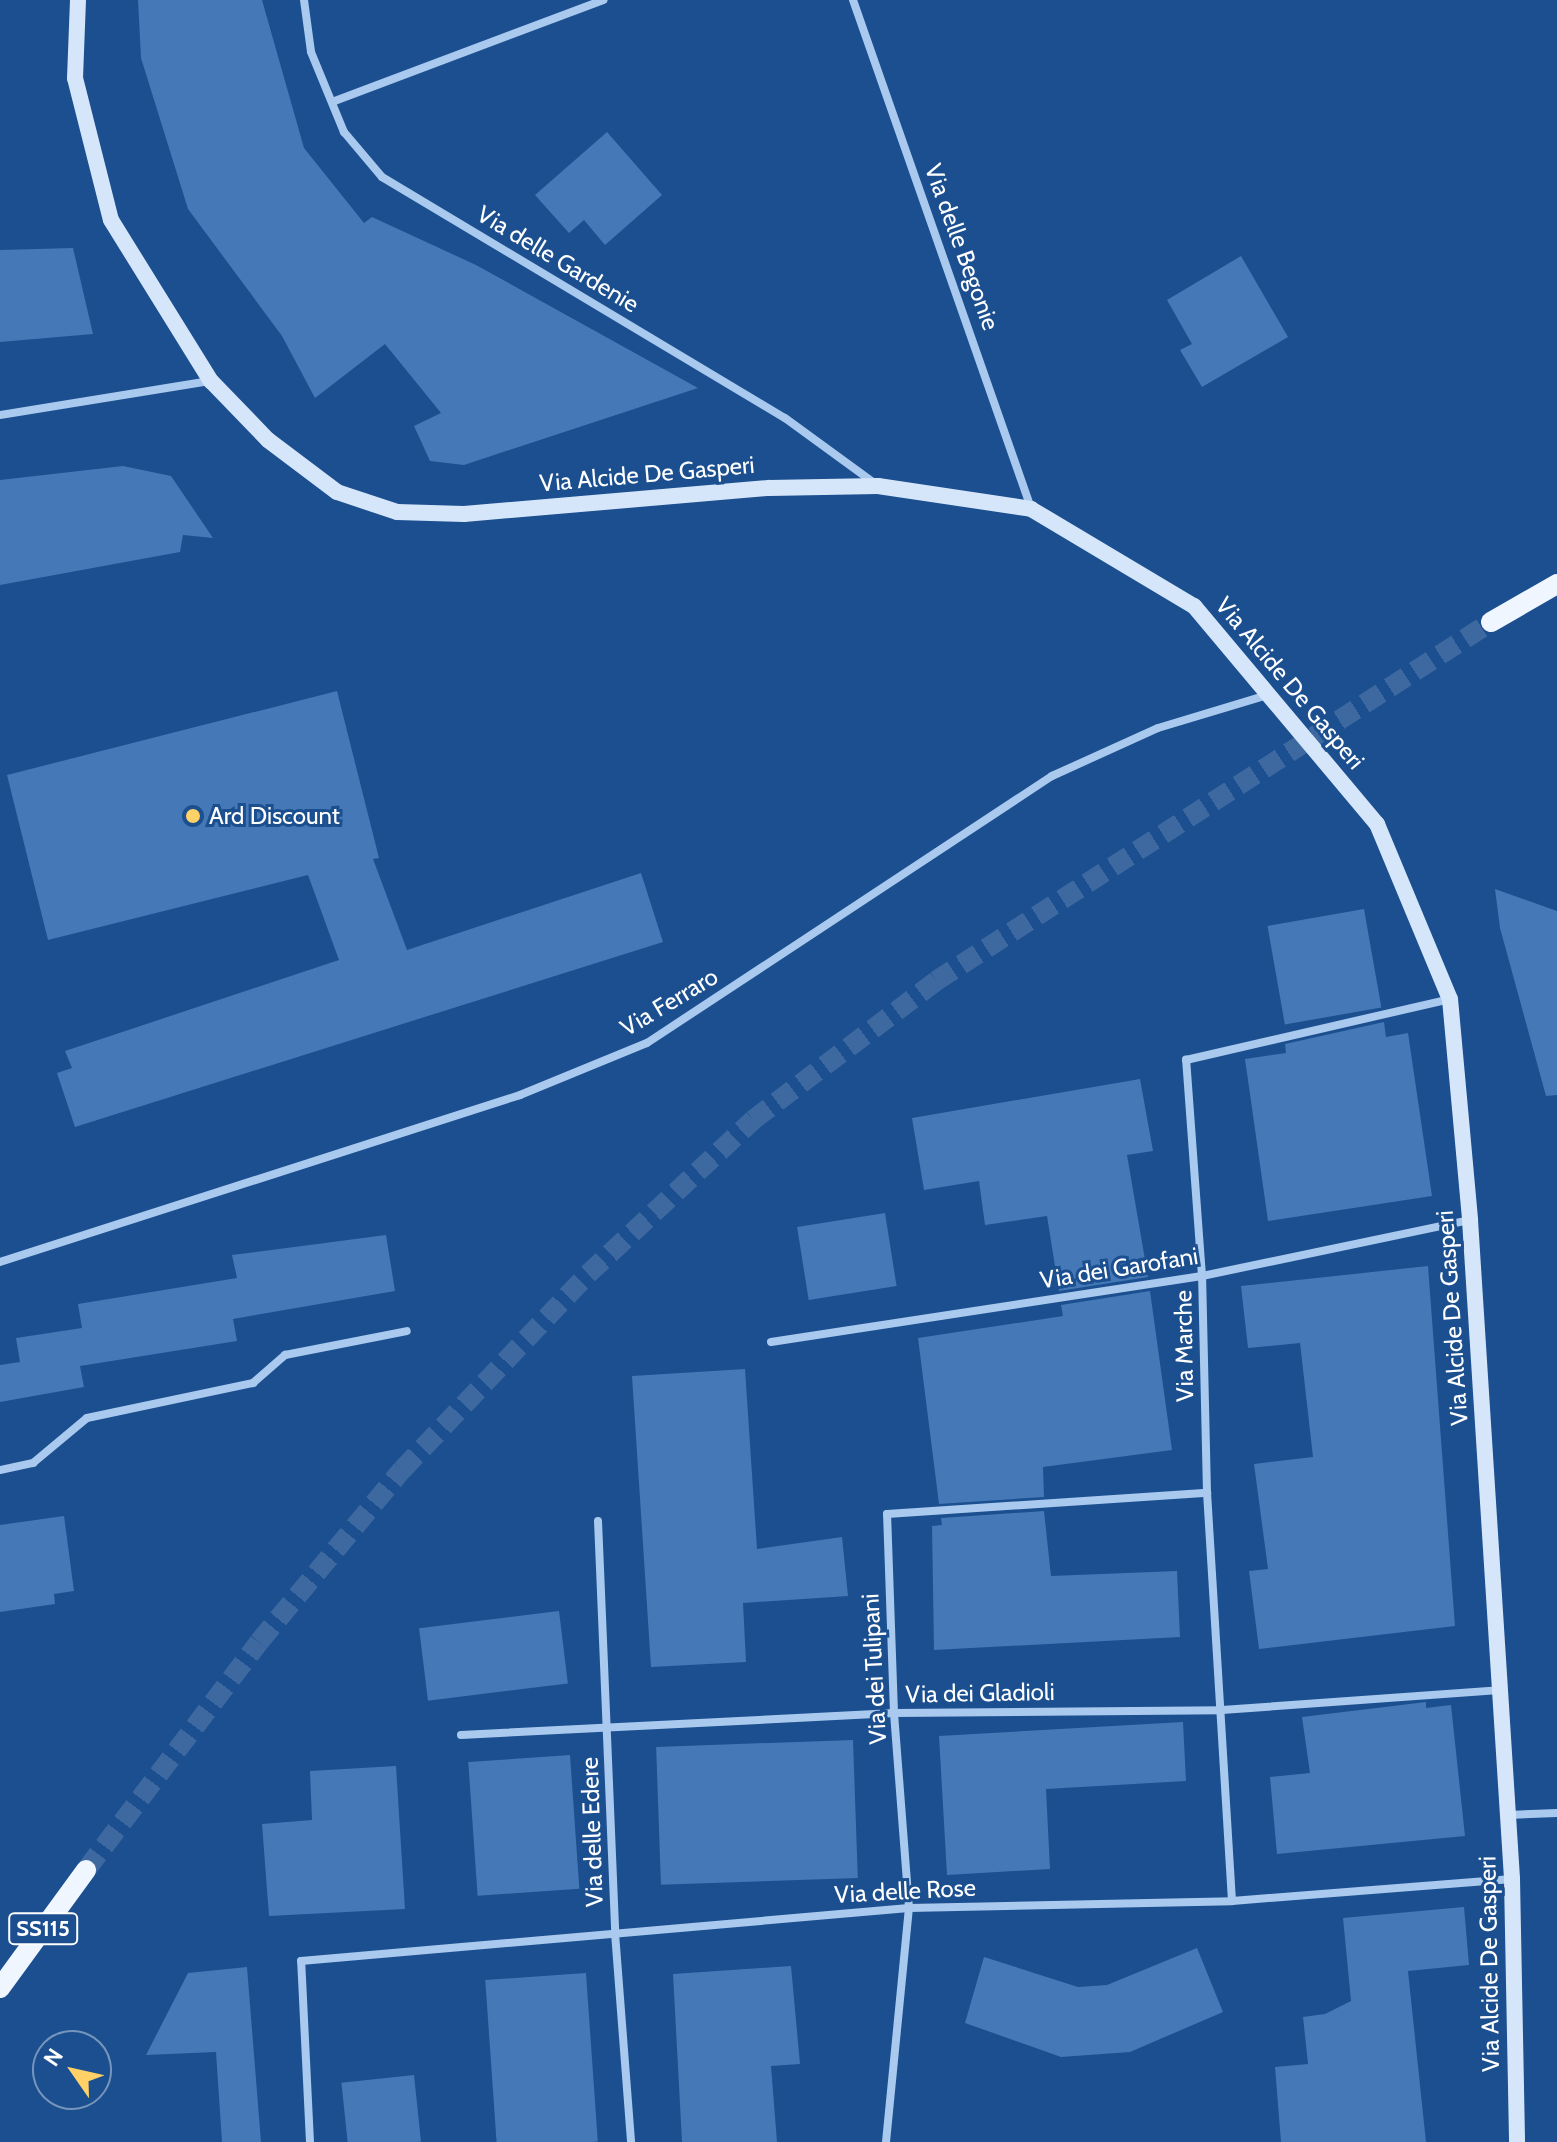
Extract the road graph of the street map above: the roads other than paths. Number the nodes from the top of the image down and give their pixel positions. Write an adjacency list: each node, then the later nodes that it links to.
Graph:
1 (78, 0): 6 (street, Via Alcide De Gasperi)
2 (304, 0): 5 (street, Via delle Gardenie)
3 (603, 0): 5 (street)
4 (853, 0): 9 (street, Via delle Begonie)
5 (332, 102): 8 (street, Via delle Gardenie)
6 (211, 381): 7 (street); 8 (street, Via Alcide De Gasperi)
7 (0, 415)
8 (878, 486): 9 (street, Via Alcide De Gasperi)
9 (1031, 509): 12 (street, Via Alcide De Gasperi)
10 (1557, 584): 11 (main road)
11 (1491, 622)
12 (1267, 695): 13 (street, Via Alcide De Gasperi); 15 (street, Via Ferraro)
13 (1450, 999): 14 (street, Via Alcide De Gasperi); 16 (street, Via Marche)
14 (1470, 1220): 16 (street, Via dei Garofani); 22 (street, Via Alcide De Gasperi)
15 (0, 1262)
16 (1202, 1276): 18 (street, Via dei Garofani); 20 (street, Via Marche)
17 (407, 1331): 19 (street)
18 (771, 1342)
19 (0, 1470)
20 (1207, 1493): 23 (street, Via Marche); 24 (street, Via dei Tulipani)
21 (598, 1521): 25 (street, Via delle Edere)
22 (1499, 1690): 23 (street, Via dei Gladioli); 28 (street, Via Alcide De Gasperi)
23 (1222, 1710): 24 (street, Via dei Gladioli); 31 (street, Via Marche)
24 (894, 1713): 25 (street, Via dei Gladioli); 32 (street, Via dei Tulipani)
25 (608, 1728): 26 (street, Via dei Gladioli); 33 (street, Via delle Edere)
26 (461, 1735)
27 (1557, 1813): 28 (street)
28 (1508, 1815): 30 (street, Via Alcide De Gasperi)
29 (86, 1870): 34 (main road, SS115)
30 (1512, 1879): 31 (street, Via delle Rose); 38 (street, Via Alcide De Gasperi)
31 (1232, 1901): 32 (street, Via delle Rose)
32 (909, 1908): 33 (street, Via delle Rose); 37 (street, Via dei Tulipani)
33 (615, 1933): 35 (street, Via delle Rose); 36 (street, Via delle Edere)
34 (0, 1988)
35 (310, 2142)
36 (631, 2142)
37 (886, 2142)
38 (1517, 2142)

